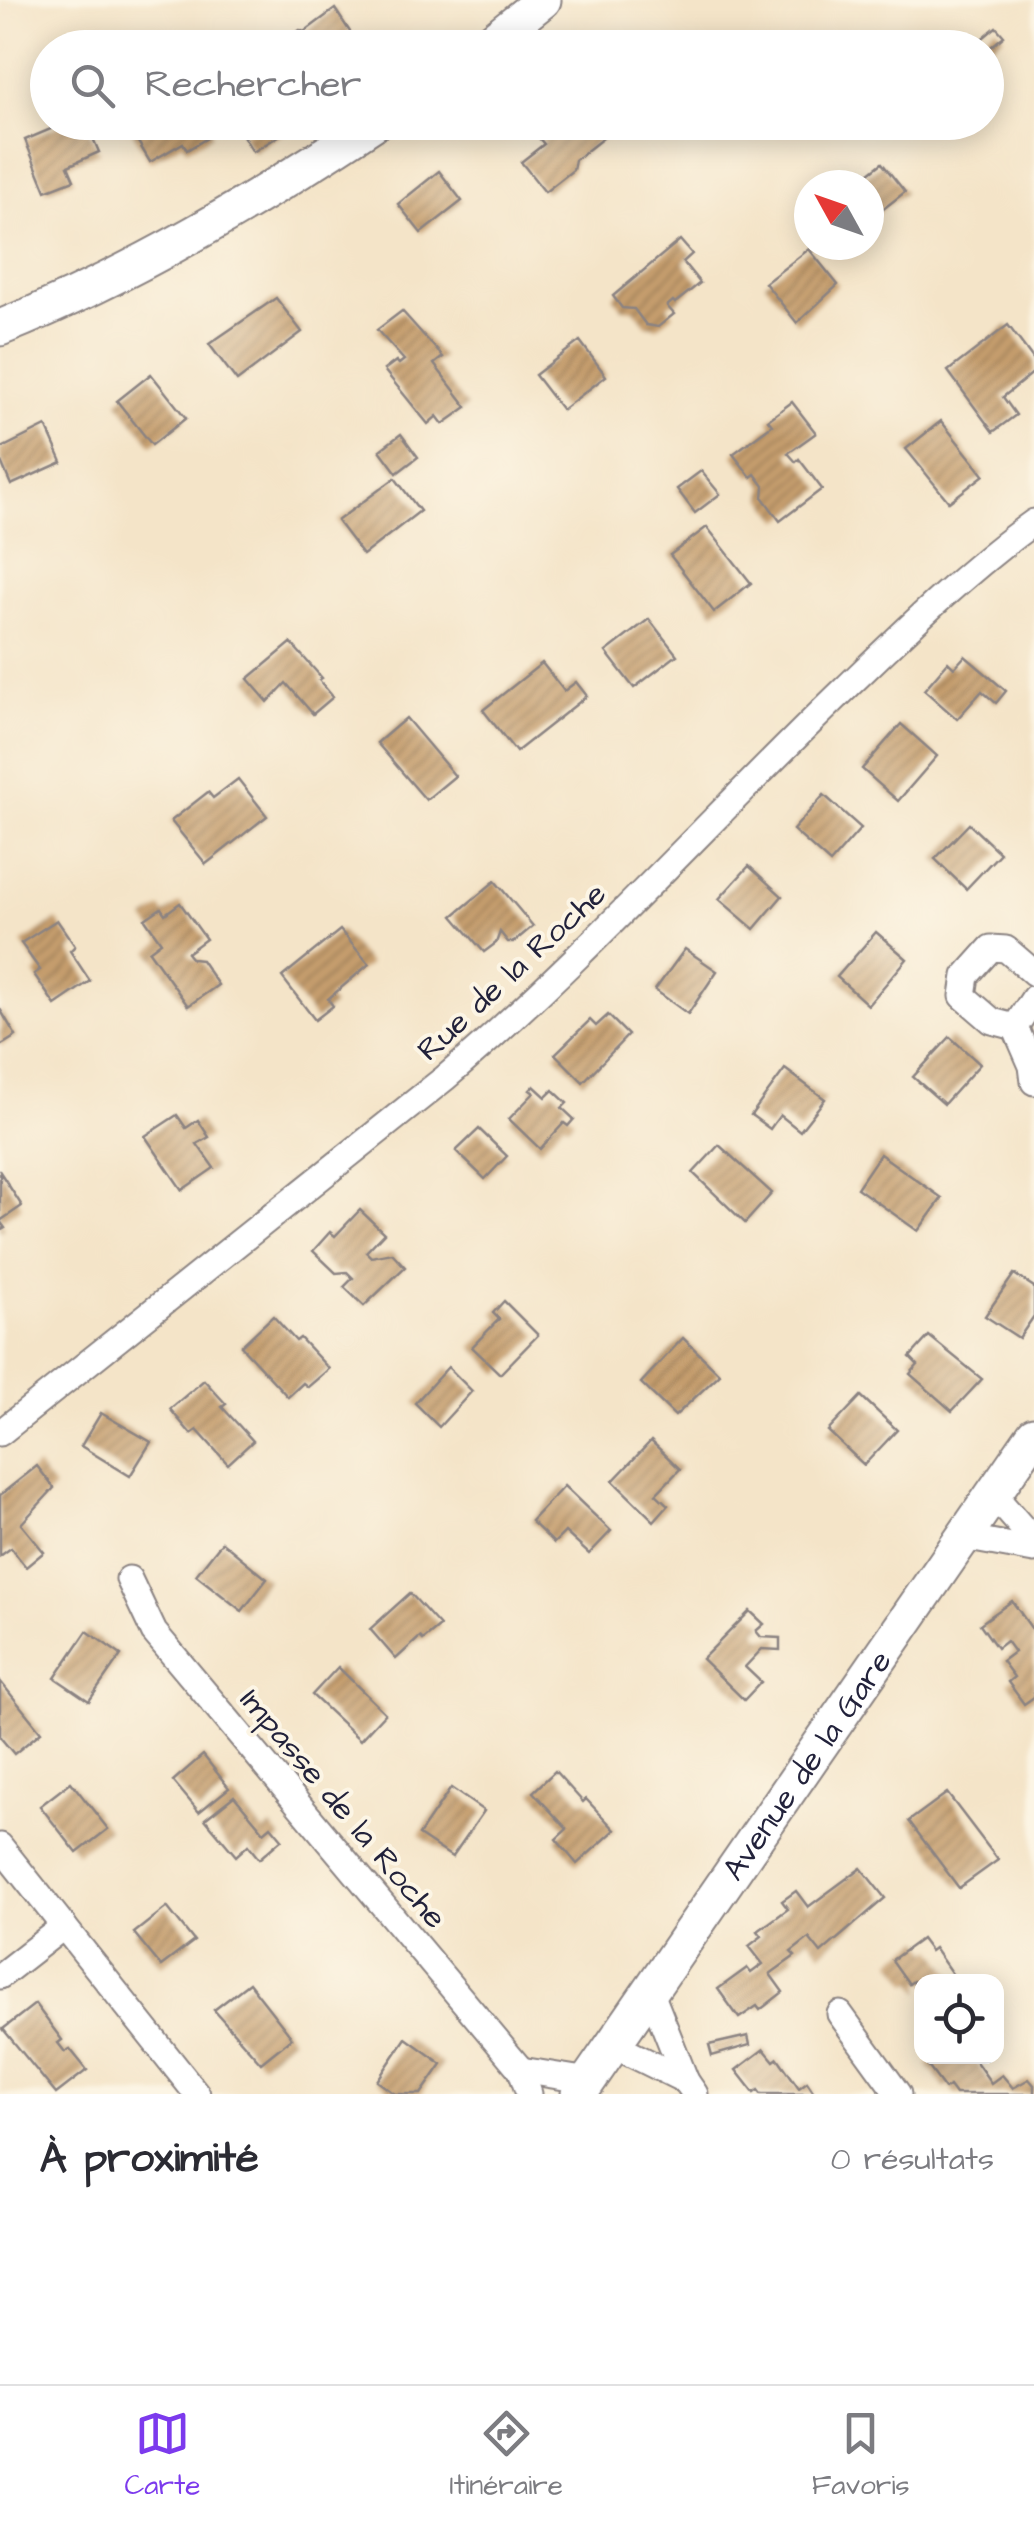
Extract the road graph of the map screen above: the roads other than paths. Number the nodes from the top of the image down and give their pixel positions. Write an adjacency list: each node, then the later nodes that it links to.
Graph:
1 (543, 0): 2 (street)
2 (506, 30)
3 (346, 140): 4 (street)
4 (0, 328)
5 (1034, 522): 10 (street, Rue de la Roche)
6 (1034, 973): 8 (street)
7 (1034, 998): 8 (street)
8 (1014, 1027): 9 (street)
9 (1034, 1082)
10 (0, 1432)
11 (1034, 1434): 12 (street, Avenue de la Gare)
12 (993, 1494): 13 (street, Avenue de la Gare); 14 (street)
13 (964, 1537): 15 (street); 20 (street, Avenue de la Gare)
14 (1034, 1542)
15 (1034, 1550)
16 (128, 1580): 23 (street, Impasse de la Roche)
17 (0, 1846): 18 (street)
18 (64, 1926): 19 (street); 26 (street)
19 (0, 1976)
20 (651, 1993): 22 (street, Avenue de la Gare); 25 (street)
21 (840, 2014): 27 (street)
22 (615, 2046): 24 (street, Avenue de la Gare); 25 (street)
23 (525, 2082): 24 (street, Impasse de la Roche)
24 (584, 2087)
25 (690, 2088)
26 (196, 2094)
27 (898, 2094)

